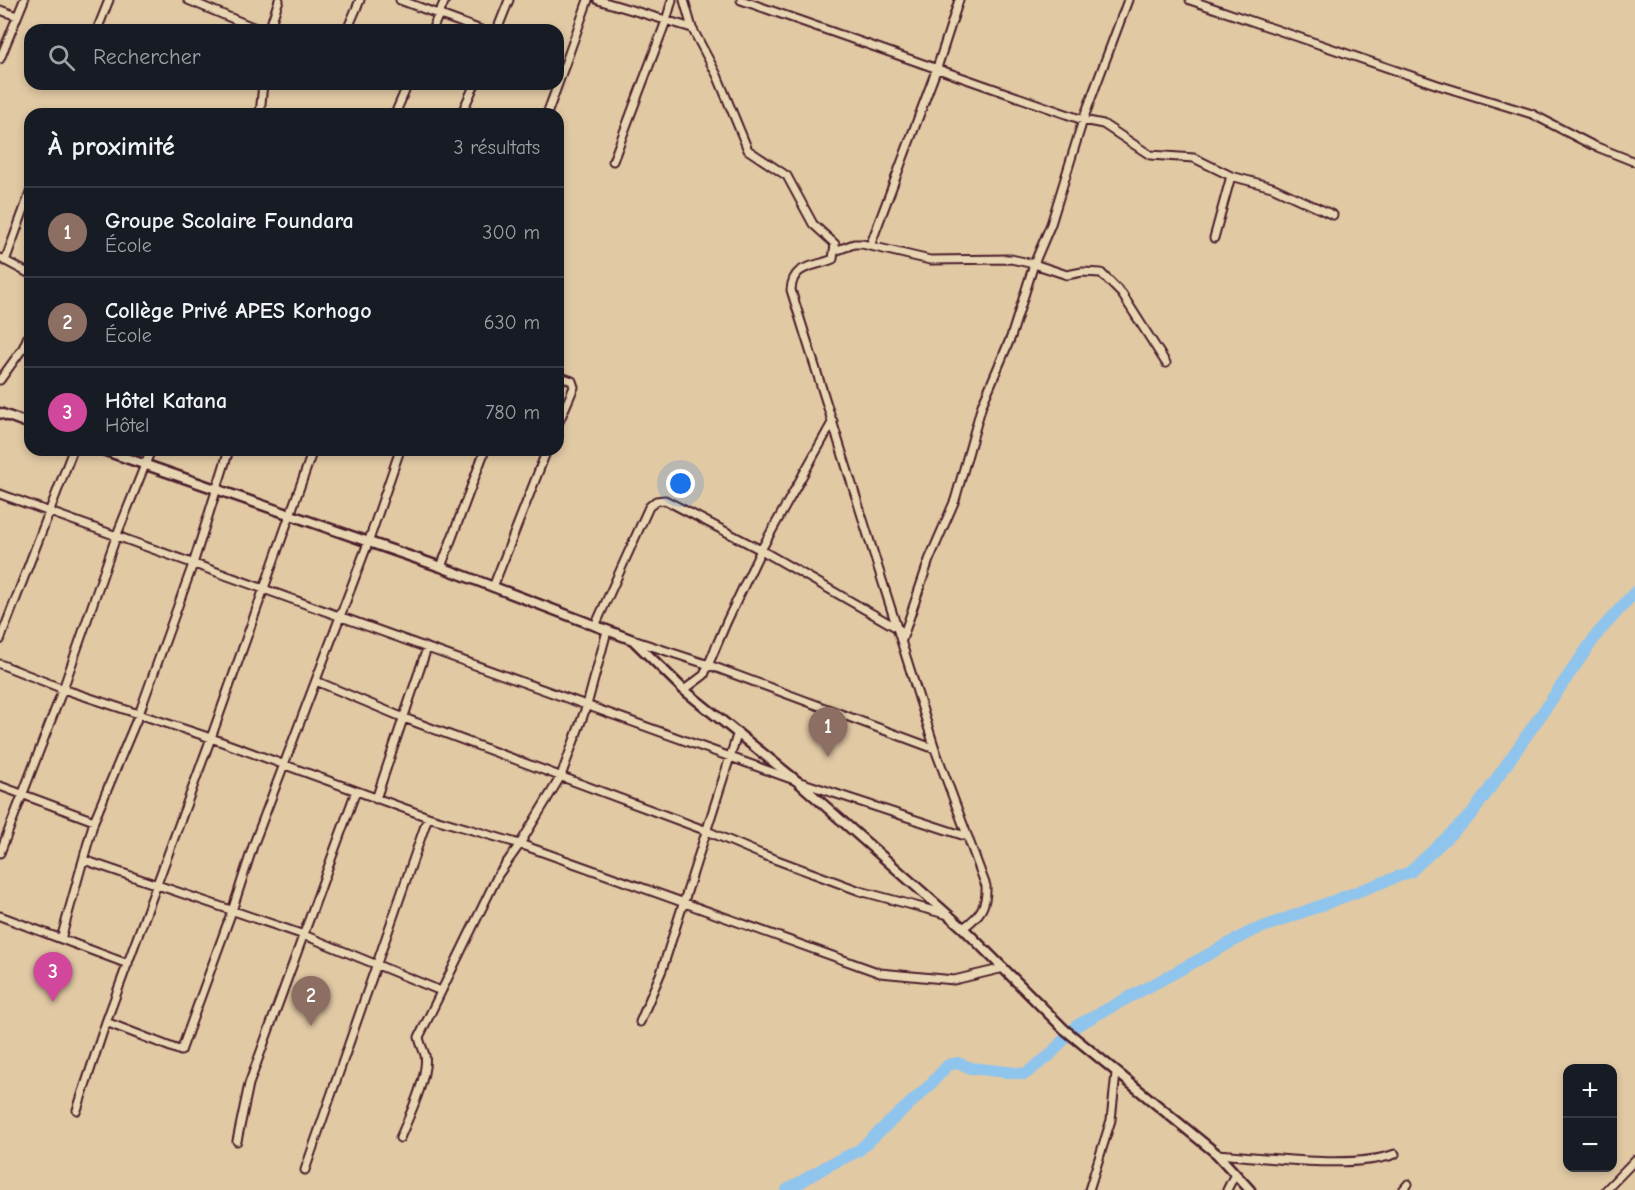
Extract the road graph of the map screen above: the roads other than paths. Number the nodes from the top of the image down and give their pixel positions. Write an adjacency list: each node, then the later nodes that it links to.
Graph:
1 (24, 0): 19 (street)
2 (109, 0): 21 (street)
3 (188, 0): 22 (street)
4 (279, 0): 23 (street)
5 (360, 0): 24 (street)
6 (400, 0): 18 (street)
7 (445, 0): 18 (street)
8 (509, 0): 27 (street)
9 (588, 0): 30 (street)
10 (598, 0): 20 (street)
11 (672, 0): 20 (street)
12 (684, 0): 28 (street)
13 (741, 0): 31 (street)
14 (959, 0): 31 (street)
15 (1128, 0): 40 (street)
16 (1190, 0): 42 (street)
17 (0, 10): 19 (street)
18 (438, 15): 25 (street); 26 (street)
19 (17, 16): 29 (street)
20 (666, 21): 28 (street); 41 (street)
21 (99, 24)
22 (246, 24)
23 (271, 24)
24 (349, 24)
25 (434, 24)
26 (464, 24)
27 (499, 24)
28 (692, 28): 48 (street)
29 (0, 59)
30 (564, 67)
31 (938, 68): 40 (street); 47 (street)
32 (262, 90): 36 (street)
33 (405, 90): 37 (street)
34 (472, 90): 38 (street)
35 (556, 90): 39 (street)
36 (261, 108)
37 (398, 108)
38 (464, 108)
39 (549, 108)
40 (1083, 120): 43 (street); 50 (street)
41 (613, 161)
42 (1635, 162)
43 (1231, 176): 45 (street); 46 (street)
44 (24, 207): 49 (street)
45 (1333, 214)
46 (1214, 238)
47 (870, 246): 48 (street); 50 (street)
48 (835, 251): 58 (street)
49 (2, 260): 51 (street)
50 (1034, 264): 53 (street); 86 (street)
51 (24, 271)
52 (24, 346): 55 (street)
53 (1166, 363)
54 (564, 378): 56 (street)
55 (0, 380)
56 (564, 410)
57 (0, 413): 59 (street)
58 (833, 421): 75 (street); 82 (street)
59 (24, 422)
60 (71, 456): 71 (street)
61 (121, 456): 68 (street)
62 (149, 456): 68 (street)
63 (227, 456): 69 (street)
64 (311, 456): 72 (street)
65 (398, 456): 74 (street)
66 (484, 456): 77 (street)
67 (545, 456): 78 (street)
68 (146, 465): 69 (street); 73 (street)
69 (215, 489): 72 (street); 76 (street)
70 (0, 495): 71 (street)
71 (49, 513): 73 (street); 84 (street)
72 (291, 514): 74 (street); 79 (street)
73 (116, 537): 76 (street); 91 (street)
74 (368, 543): 77 (street); 80 (street)
75 (761, 550): 81 (street); 82 (street); 89 (street)
76 (193, 564): 79 (street); 94 (street)
77 (441, 567): 78 (street)
78 (494, 587): 81 (street)
79 (263, 590): 80 (street); 97 (street)
80 (340, 616): 87 (street); 90 (street)
81 (595, 626): 83 (street)
82 (899, 629): 86 (street)
83 (607, 631): 85 (street); 93 (street)
84 (0, 640)
85 (633, 640): 89 (street); 92 (street)
86 (902, 640): 98 (street)
87 (427, 648): 93 (street); 95 (street)
88 (0, 664): 91 (street)
89 (709, 665): 92 (street); 98 (street)
90 (316, 681): 95 (street); 100 (street)
91 (63, 689): 94 (street); 105 (street)
92 (684, 690): 96 (street)
93 (587, 705): 99 (street); 101 (street)
94 (139, 714): 97 (street); 108 (street)
95 (404, 718): 101 (street); 106 (street)
96 (738, 732): 99 (street); 102 (street)
97 (211, 738): 100 (street); 114 (street)
98 (936, 749): 110 (street)
99 (730, 756): 102 (street); 109 (street)
100 (284, 765): 104 (street); 116 (street)
101 (561, 776): 109 (street); 111 (street)
102 (797, 781): 110 (street); 118 (street)
103 (0, 786): 105 (street)
104 (356, 792): 106 (street); 120 (street)
105 (21, 793): 108 (street); 112 (street)
106 (376, 799): 107 (street)
107 (428, 817): 111 (street); 123 (street)
108 (94, 821): 113 (street)
109 (707, 831): 115 (street); 118 (street)
110 (968, 837): 119 (street)
111 (520, 844): 115 (street); 125 (street)
112 (0, 853)
113 (84, 860): 114 (street); 121 (street)
114 (157, 884): 116 (street); 122 (street)
115 (683, 904): 124 (street); 127 (street)
116 (232, 911): 120 (street); 126 (street)
117 (0, 916): 121 (street)
118 (950, 916): 119 (street)
119 (963, 928): 124 (street)
120 (304, 935): 123 (street); 131 (street)
121 (61, 939): 122 (street)
122 (128, 964): 126 (street)
123 (376, 964): 125 (street); 135 (street)
124 (1004, 968): 128 (street)
125 (441, 991): 130 (street)
126 (106, 1022): 129 (street)
127 (640, 1022)
128 (1116, 1073): 132 (street); 138 (street)
129 (77, 1110)
130 (400, 1137)
131 (237, 1142)
132 (1216, 1154): 133 (street); 136 (street)
133 (1395, 1154)
134 (1635, 1160): 142 (street)
135 (305, 1170)
136 (1235, 1174): 139 (street); 140 (street)
137 (1408, 1184): 141 (street)
138 (1089, 1190)
139 (1227, 1190)
140 (1250, 1190)
141 (1403, 1190)
142 (1606, 1190)

